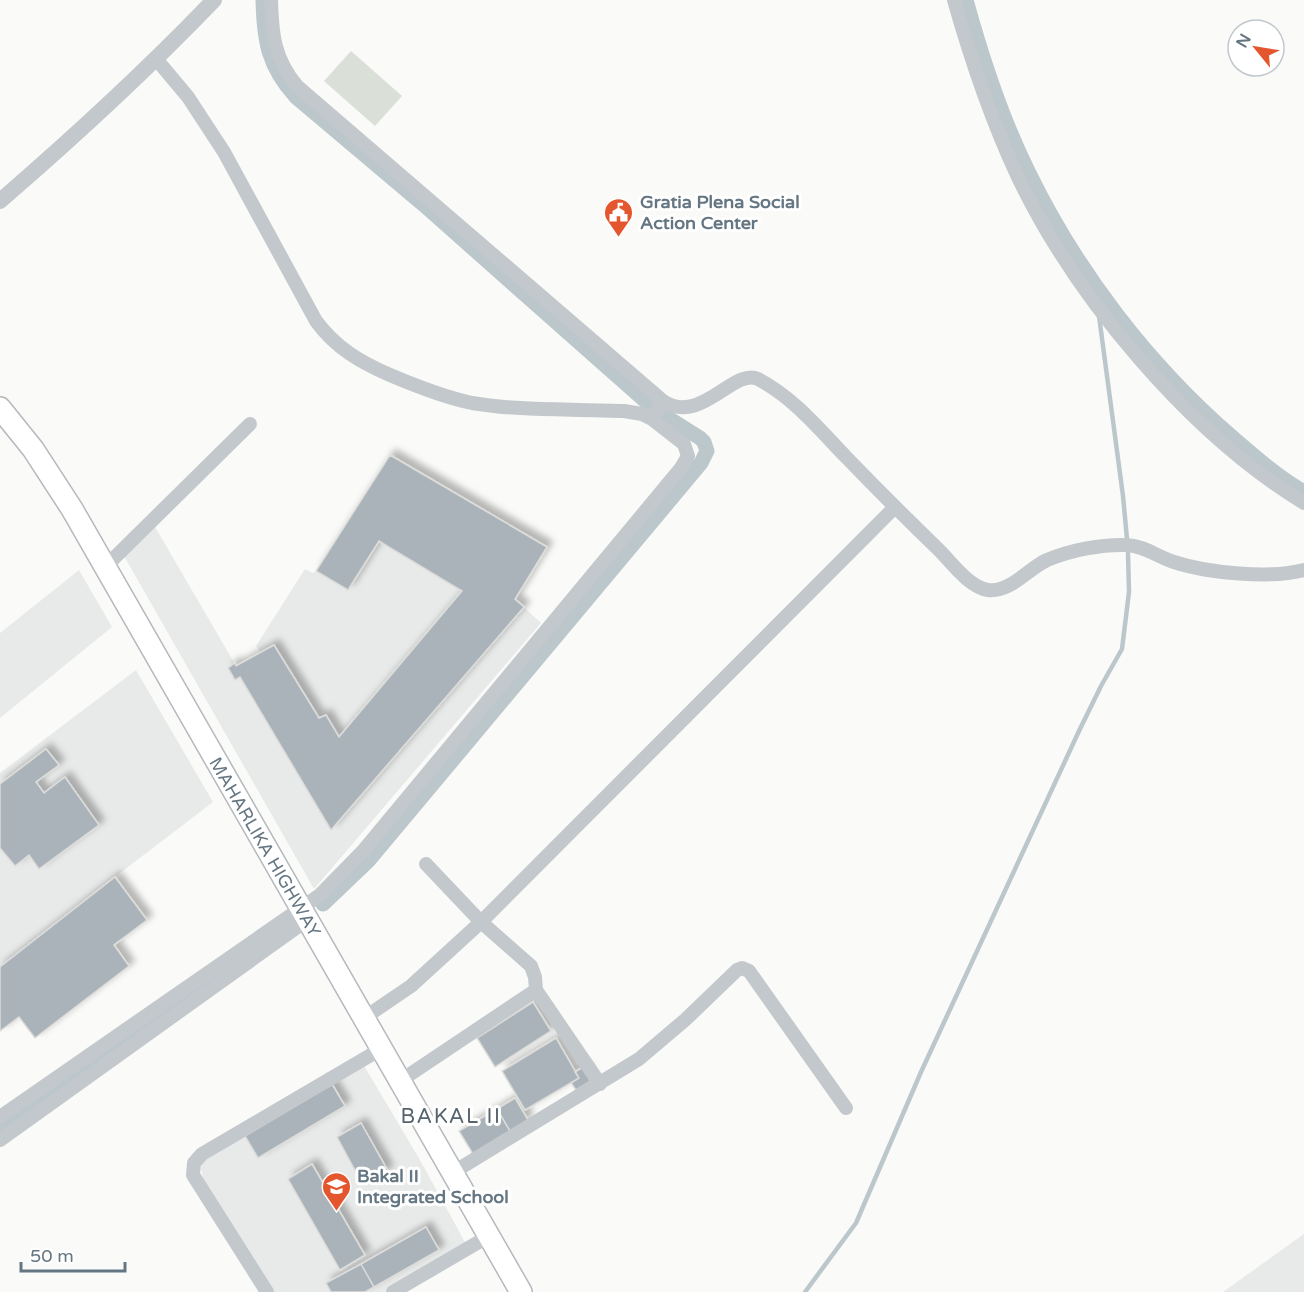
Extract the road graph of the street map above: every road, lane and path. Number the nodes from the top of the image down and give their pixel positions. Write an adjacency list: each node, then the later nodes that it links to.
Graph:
1 (214, 0): 4 (street)
2 (271, 0): 6 (street)
3 (954, 0): 10 (street)
4 (157, 60): 5 (street); 8 (street)
5 (0, 201)
6 (663, 400): 8 (street); 11 (street)
7 (0, 408): 12 (highway, MAHARLIKA HIGHWAY)
8 (652, 419): 15 (street)
9 (250, 424): 12 (street)
10 (1304, 503)
11 (895, 507): 13 (street); 16 (street)
12 (105, 567): 15 (highway, MAHARLIKA HIGHWAY)
13 (1304, 570)
14 (426, 864): 16 (street)
15 (304, 915): 18 (highway, MAHARLIKA HIGHWAY); 23 (street); 24 (street)
16 (481, 922): 17 (street); 18 (street)
17 (536, 990): 20 (street); 21 (street)
18 (364, 1018): 19 (highway, MAHARLIKA HIGHWAY)
19 (381, 1049): 20 (highway, MAHARLIKA HIGHWAY); 27 (street)
20 (400, 1081): 25 (highway, MAHARLIKA HIGHWAY)
21 (600, 1084): 22 (street); 25 (street)
22 (846, 1108)
23 (0, 1117)
24 (0, 1140)
25 (452, 1173): 26 (highway, MAHARLIKA HIGHWAY)
26 (489, 1236): 28 (street); 29 (highway, MAHARLIKA HIGHWAY)
27 (267, 1292)
28 (393, 1292)
29 (521, 1292)

